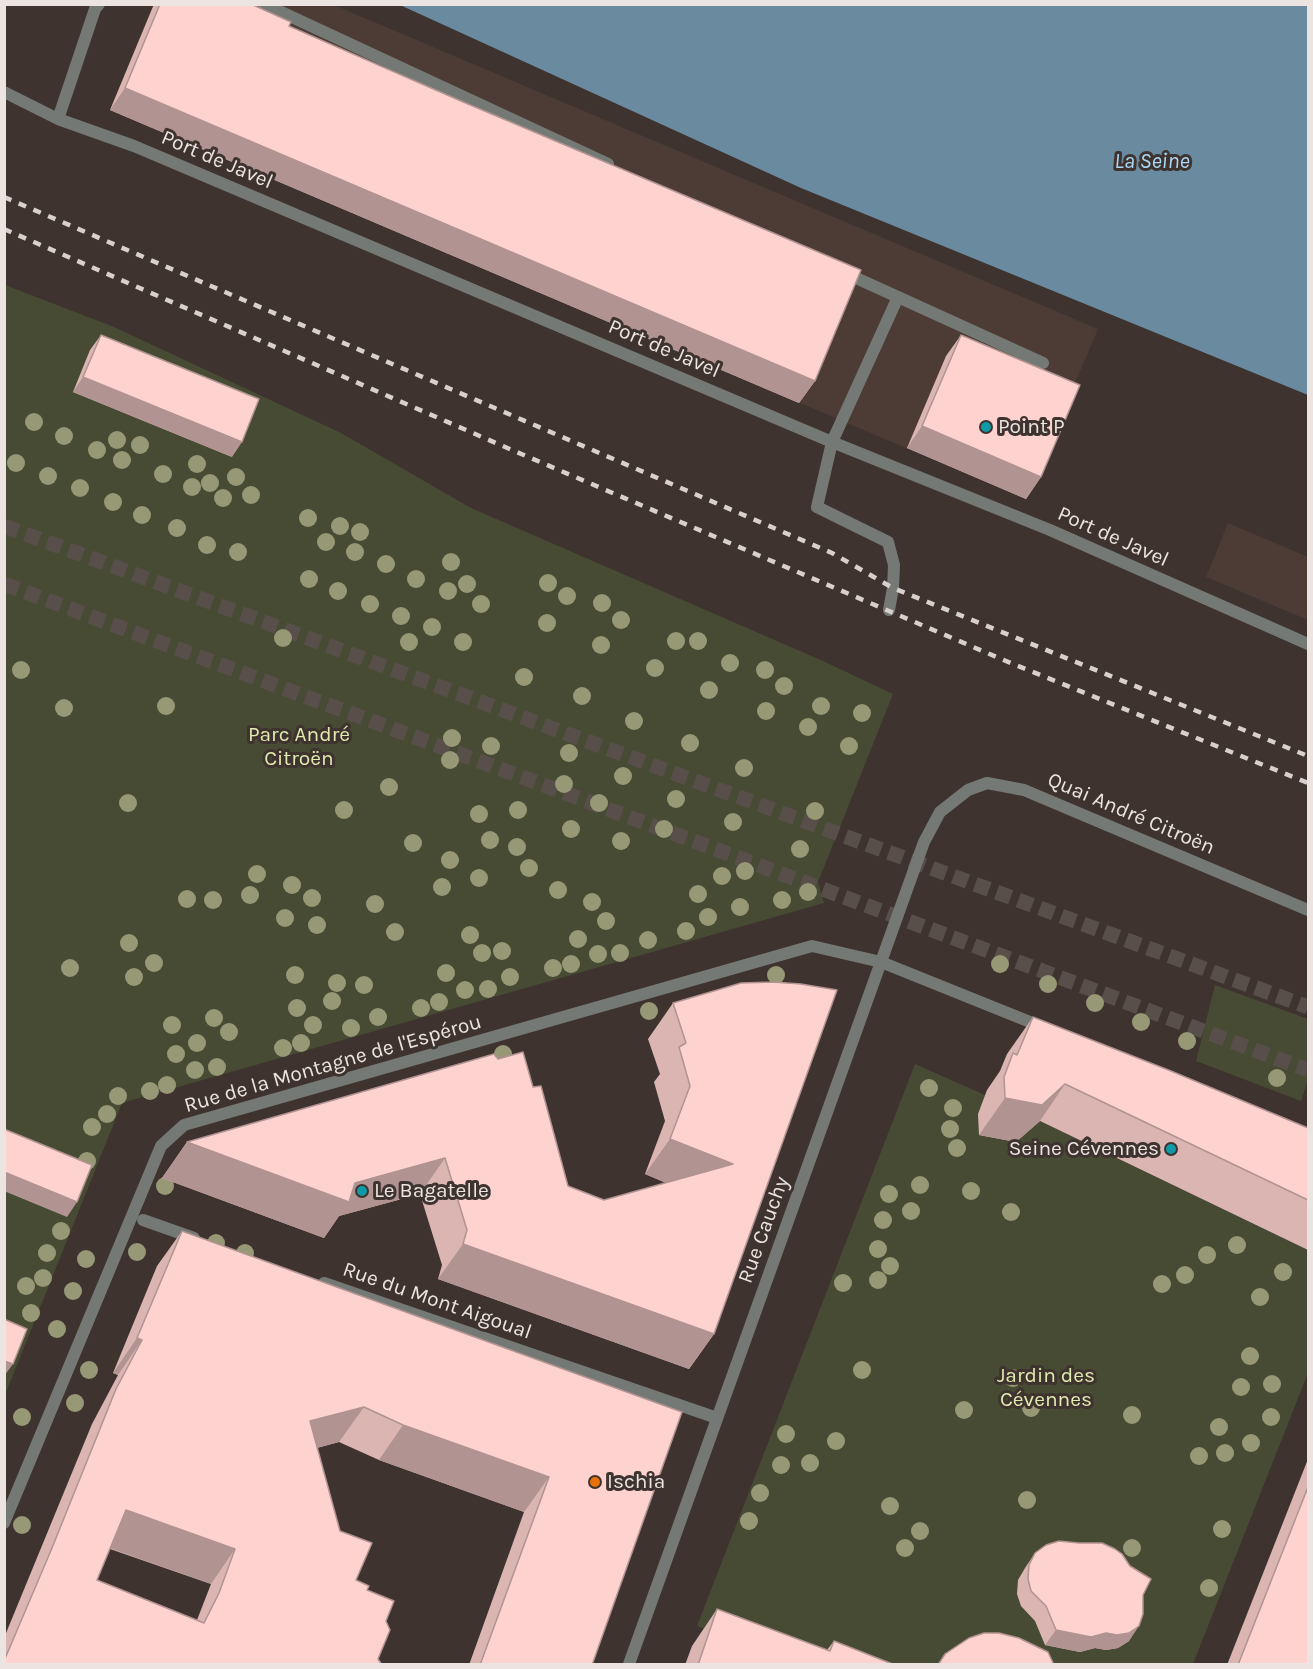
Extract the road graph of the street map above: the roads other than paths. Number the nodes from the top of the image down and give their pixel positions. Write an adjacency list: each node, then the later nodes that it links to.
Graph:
1 (99, 4): 4 (street)
2 (264, 4): 5 (street)
3 (4, 92): 4 (street, Port de Javel)
4 (58, 120): 9 (street, Port de Javel)
5 (619, 168)
6 (834, 267): 7 (street)
7 (898, 297): 8 (street); 9 (street)
8 (1043, 363)
9 (832, 442): 10 (street); 11 (street, Port de Javel)
10 (889, 610)
11 (1308, 644)
12 (940, 812): 13 (street, Quai André Citroën); 14 (street, Rue Cauchy)
13 (1308, 910)
14 (881, 962): 15 (street, Rue de la Montagne de l'Espérou); 19 (street, Rue Cauchy); 20 (street, Rue de la Montagne de l'Espérou)
15 (1053, 1032)
16 (143, 1220): 17 (street)
17 (209, 1243)
18 (309, 1277): 19 (street, Rue du Mont Aigoual)
19 (717, 1418): 21 (street, Rue Cauchy)
20 (4, 1523)
21 (628, 1665)

